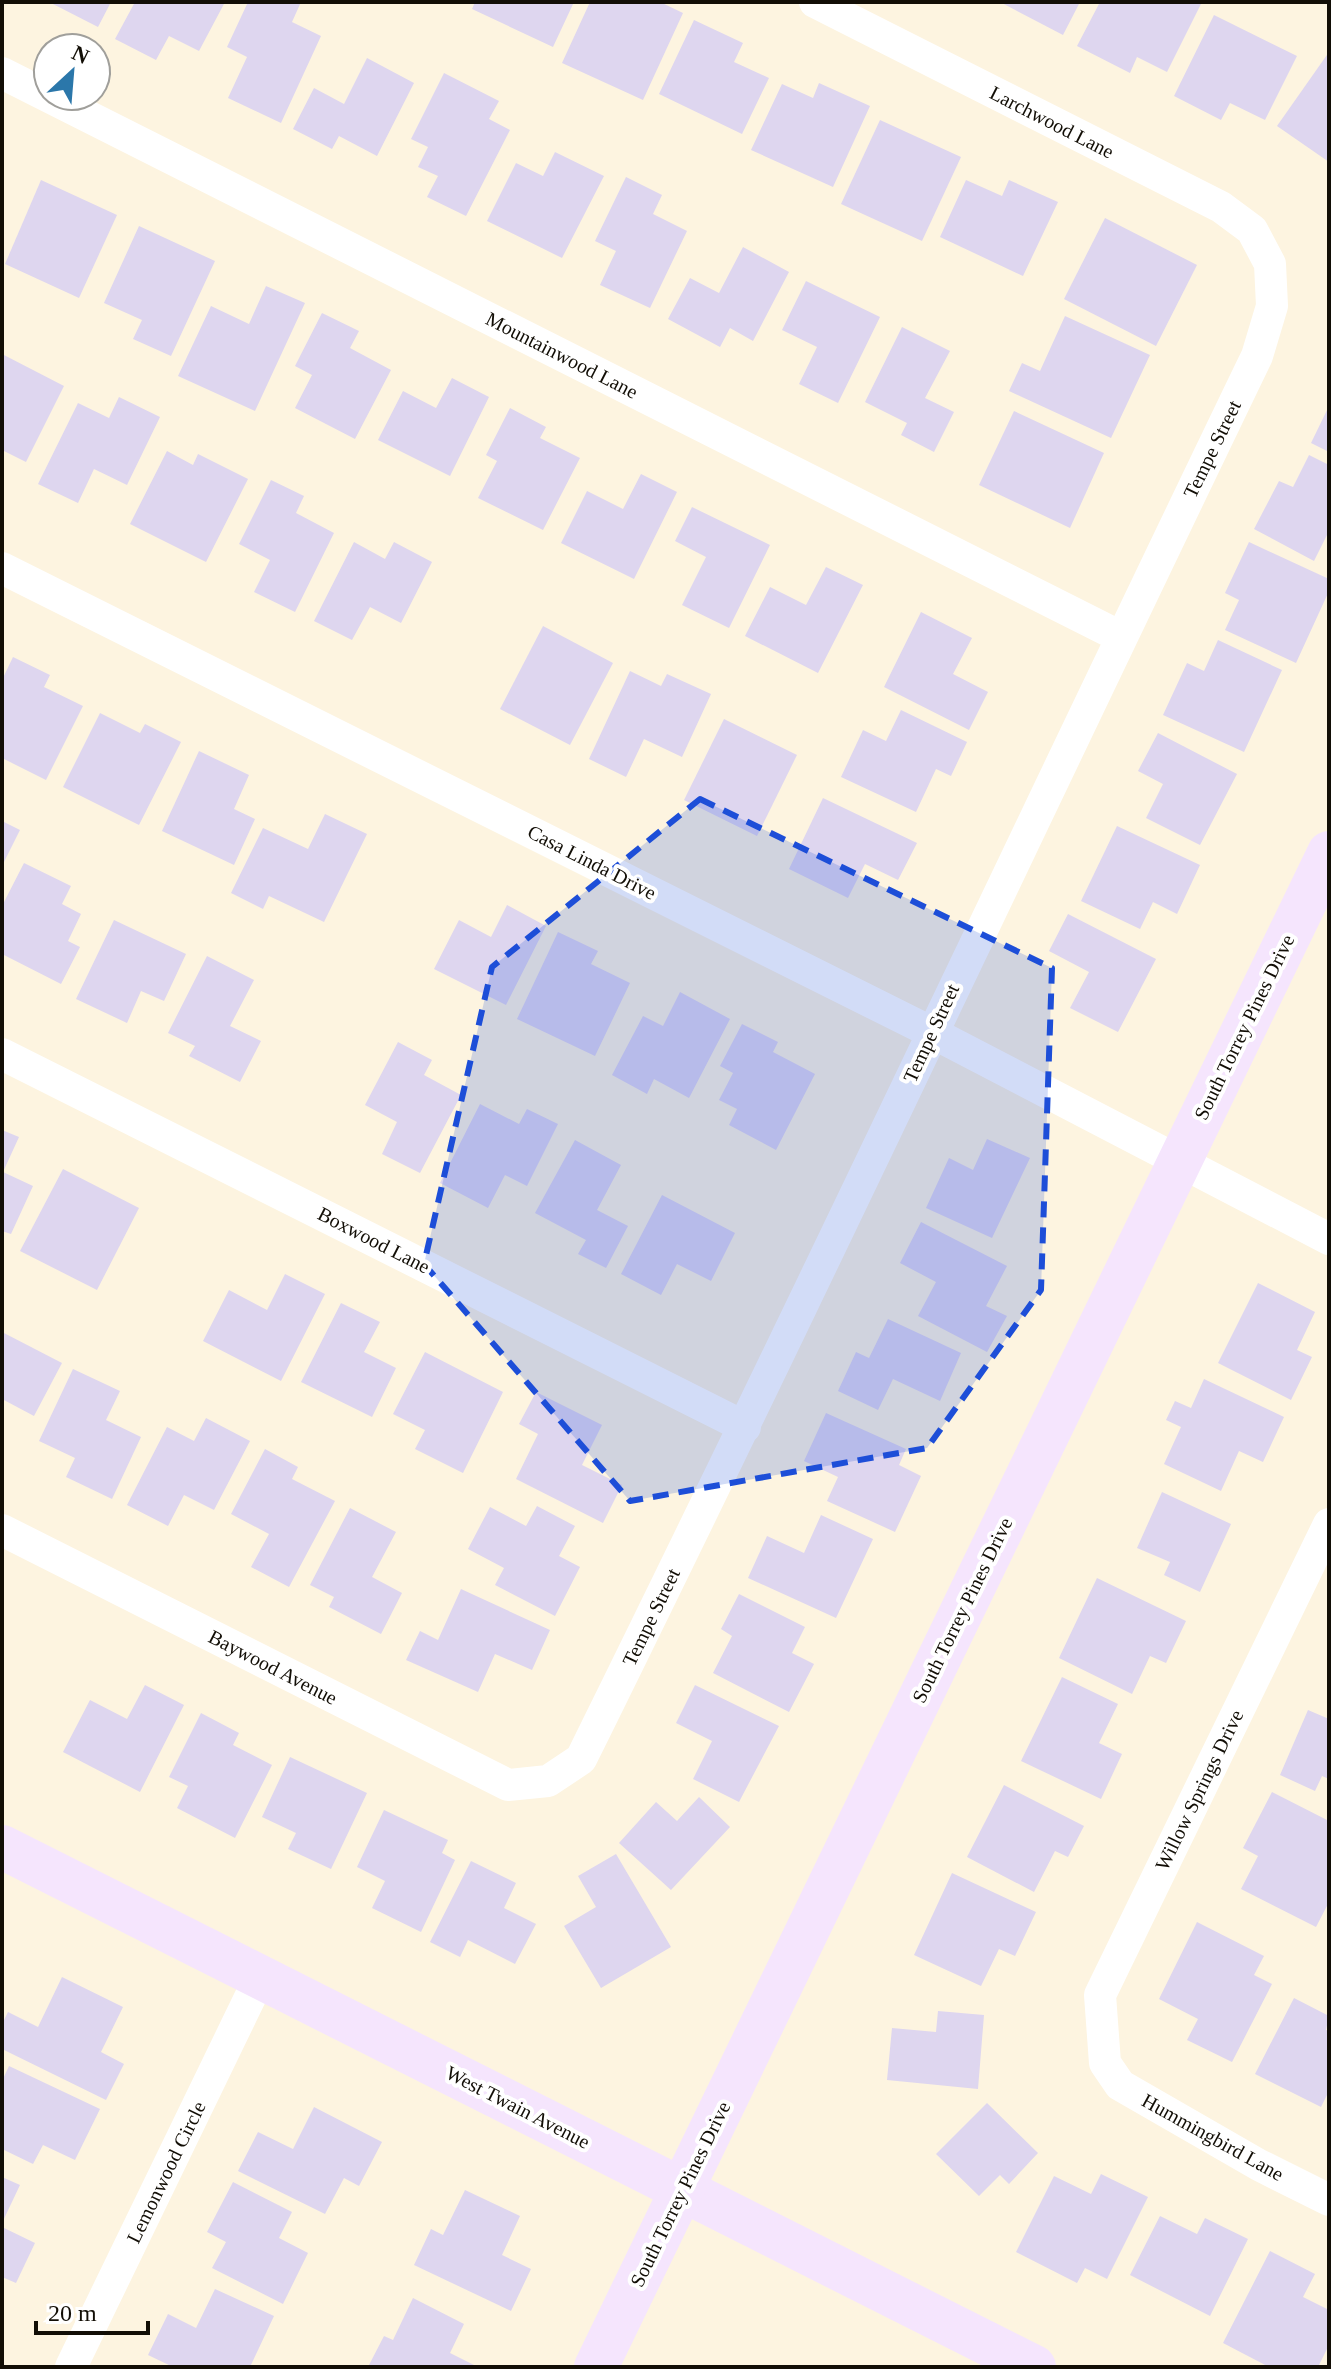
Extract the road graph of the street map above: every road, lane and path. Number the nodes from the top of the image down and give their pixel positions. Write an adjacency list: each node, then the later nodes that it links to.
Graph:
1 (815, 2): 3 (street, Larchwood Lane)
2 (2, 73): 5 (street, Mountainwood Lane)
3 (1270, 264): 5 (street, Tempe Street)
4 (2, 568): 7 (street, Casa Linda Drive)
5 (1121, 637): 7 (street, Tempe Street)
6 (1329, 853): 9 (main road, South Torrey Pines Drive)
7 (931, 1032): 9 (street, Casa Linda Drive); 11 (street, Tempe Street)
8 (2, 1054): 11 (street, Boxwood Lane)
9 (1178, 1162): 10 (street, Casa Linda Drive); 18 (main road, South Torrey Pines Drive)
10 (1329, 1239)
11 (745, 1427): 14 (street, Tempe Street)
12 (1329, 1524): 17 (street, Willow Springs Drive)
13 (2, 1530): 14 (street, Baywood Avenue)
14 (548, 1781)
15 (2, 1847): 16 (main road, West Twain Avenue)
16 (260, 1977): 18 (main road, West Twain Avenue); 20 (street, Lemonwood Circle)
17 (1105, 2063): 19 (street, Hummingbird Lane)
18 (683, 2189): 21 (main road, South Torrey Pines Drive); 22 (main road, West Twain Avenue)
19 (1329, 2200)
20 (71, 2367)
21 (596, 2367)
22 (1034, 2367)

